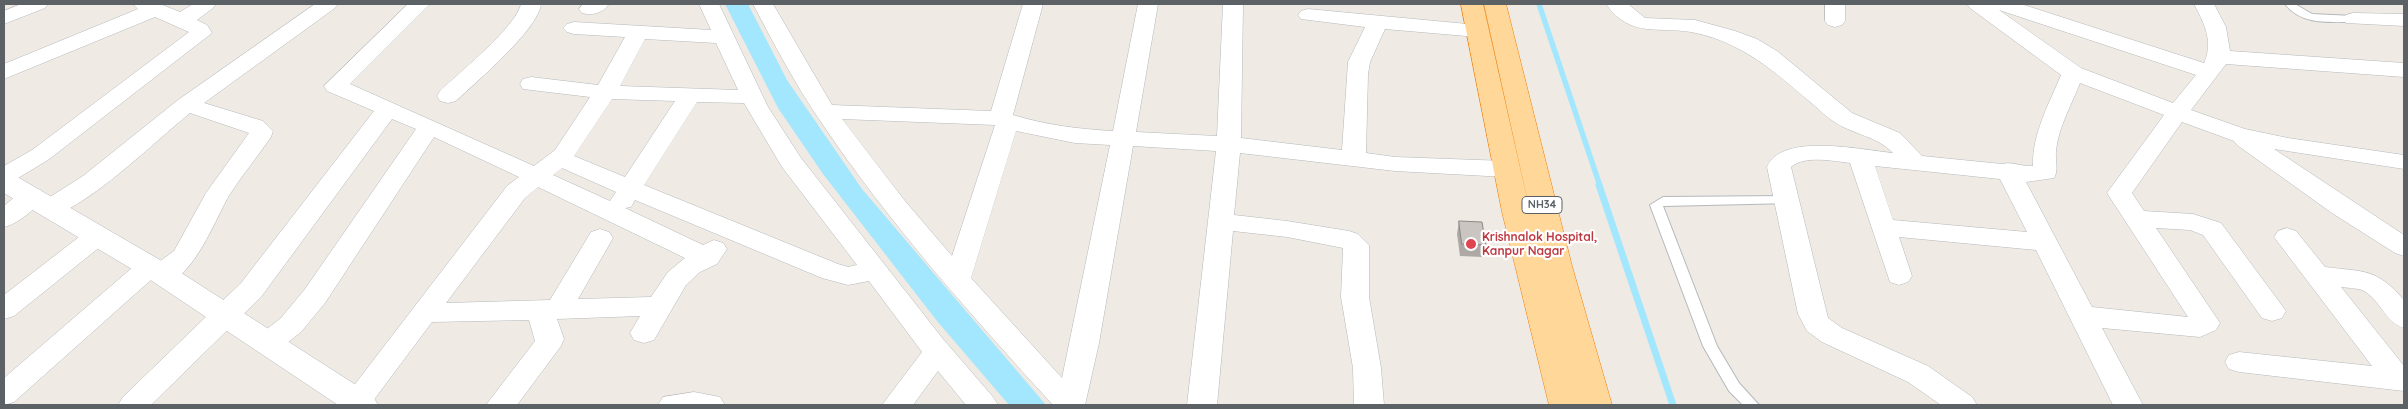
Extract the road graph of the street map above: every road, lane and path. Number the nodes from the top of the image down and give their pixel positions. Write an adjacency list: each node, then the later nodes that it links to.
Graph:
1 (38, 4): 21 (street)
2 (206, 4): 23 (street)
3 (328, 4): 39 (street)
4 (420, 4): 40 (street)
5 (531, 4): 37 (street)
6 (709, 4): 29 (street)
7 (763, 4): 41 (street)
8 (1033, 4): 43 (street)
9 (1148, 4): 46 (street)
10 (1233, 4): 47 (street)
11 (1472, 4): 27 (highway, NH34)
12 (1495, 4): 102 (highway, NH34)
13 (1616, 4): 51 (street)
14 (1978, 4): 33 (street)
15 (2001, 4): 30 (street)
16 (2204, 4): 30 (street)
17 (2290, 4): 22 (lane)
18 (2384, 4): 24 (street)
19 (149, 6): 23 (street); 32 (street)
20 (1308, 15): 25 (street)
21 (4, 18)
22 (2353, 18): 24 (street)
23 (181, 20): 55 (street)
24 (2403, 20)
25 (1378, 21): 27 (street); 50 (street)
26 (574, 28): 28 (street)
27 (1478, 31): 53 (highway, NH34)
28 (638, 33): 29 (street); 35 (street)
29 (723, 37): 38 (street)
30 (2214, 65): 31 (street); 42 (street)
31 (2404, 70)
32 (4, 72)
33 (2073, 72): 42 (street); 54 (street)
34 (531, 84): 35 (street)
35 (605, 92): 36 (street); 49 (street)
36 (690, 95): 38 (street); 58 (street)
37 (448, 96)
38 (752, 97): 73 (street)
39 (186, 105): 60 (street); 72 (street)
40 (388, 109): 44 (street); 82 (street)
41 (827, 112): 43 (street); 76 (street)
42 (2179, 113): 45 (street); 63 (street)
43 (1004, 120): 46 (street); 76 (street)
44 (429, 126): 56 (street); 86 (street)
45 (2239, 135): 52 (street); 71 (street)
46 (1124, 139): 47 (street); 98 (street)
47 (1229, 144): 50 (street); 64 (street)
48 (1860, 157): 51 (street); 59 (street); 65 (street)
49 (559, 158): 56 (street); 58 (street)
50 (1354, 160): 53 (street)
51 (1914, 162): 54 (street)
52 (2404, 162)
53 (1506, 169): 101 (highway, NH34)
54 (2008, 170): 69 (street)
55 (4, 176)
56 (537, 176): 61 (street); 81 (street)
57 (4, 181): 60 (street)
58 (631, 189): 61 (street); 70 (street)
59 (1788, 200): 103 (lane); 104 (street)
60 (42, 202): 62 (street); 66 (street)
61 (614, 213): 70 (street)
62 (4, 219)
63 (2135, 219): 80 (street); 83 (street)
64 (1222, 222): 99 (street); 100 (street)
65 (1883, 227): 69 (street); 75 (street)
66 (97, 236): 72 (street); 78 (street)
67 (2287, 237): 74 (street)
68 (600, 238): 79 (street)
69 (2045, 242): 83 (street)
70 (718, 243): 73 (street); 77 (street)
71 (2404, 246)
72 (156, 270): 82 (street); 90 (street)
73 (876, 271): 87 (street)
74 (2316, 275): 84 (street); 89 (street)
75 (1899, 276)
76 (958, 278): 98 (street)
77 (660, 306): 79 (street); 85 (street)
78 (4, 309)
79 (549, 310): 81 (street); 93 (street)
80 (2272, 311)
81 (425, 313): 91 (street)
82 (227, 316): 86 (street); 92 (street)
83 (2084, 316): 105 (street)
84 (2404, 318)
85 (644, 333)
86 (268, 343): 91 (street)
87 (938, 351): 96 (street); 97 (street)
88 (2239, 362): 89 (street)
89 (2402, 380)
90 (4, 394)
91 (358, 404)
92 (133, 405)
93 (501, 405)
94 (674, 405): 95 (street)
95 (710, 405)
96 (897, 405)
97 (982, 405)
98 (1070, 405)
99 (1202, 405)
100 (1369, 405)
101 (1565, 405)
102 (1596, 405)
103 (1752, 405)
104 (1962, 405)
105 (2128, 405)

